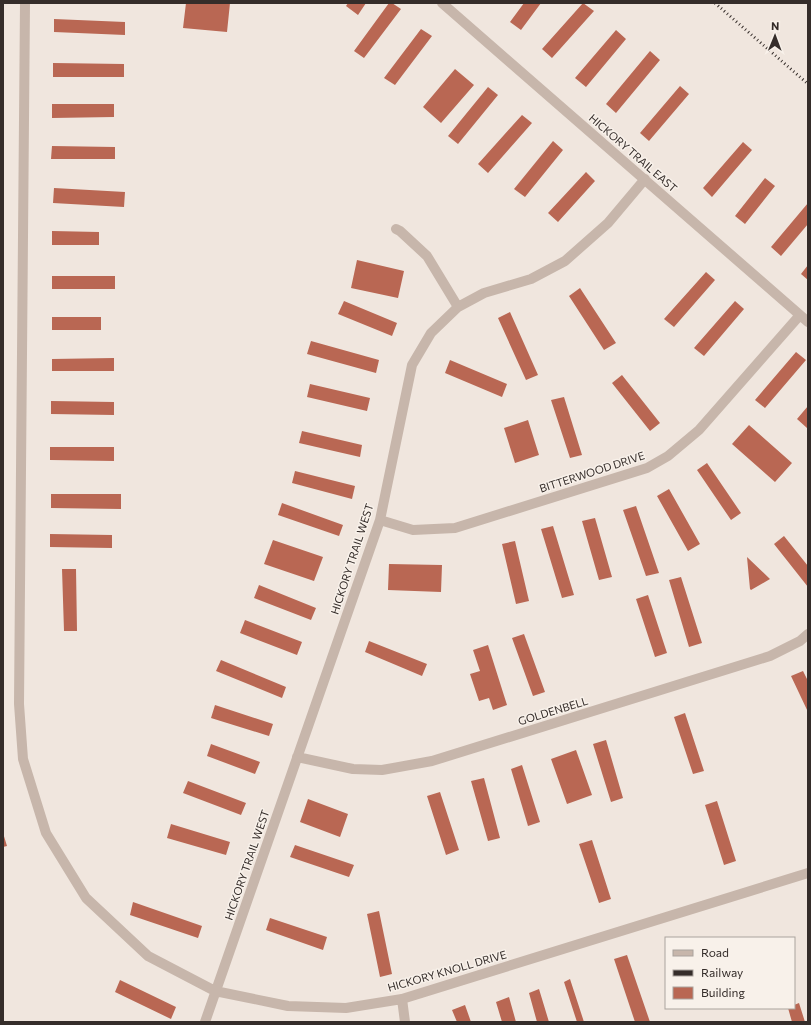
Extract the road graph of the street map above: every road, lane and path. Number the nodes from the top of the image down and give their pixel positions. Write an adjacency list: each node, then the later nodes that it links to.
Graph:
1 (25, 3): 11 (street, HICKORY KNOLL DRIVE)
2 (442, 3): 3 (street, HICKORY TRAIL EAST)
3 (645, 179): 5 (street, HICKORY TRAIL WEST); 6 (street, HICKORY TRAIL EAST)
4 (396, 230): 5 (street)
5 (458, 307): 7 (street, HICKORY TRAIL WEST)
6 (804, 318): 7 (street, BITTERWOOD DRIVE)
7 (380, 520): 9 (street, HICKORY TRAIL WEST)
8 (808, 634): 9 (street, GOLDENBELL)
9 (297, 757): 11 (street, HICKORY TRAIL WEST)
10 (808, 873): 12 (street, HICKORY KNOLL DRIVE)
11 (215, 991): 12 (street, HICKORY KNOLL DRIVE); 13 (street, HICKORY TRAIL WEST)
12 (402, 999): 14 (street)
13 (205, 1022)
14 (405, 1022)

